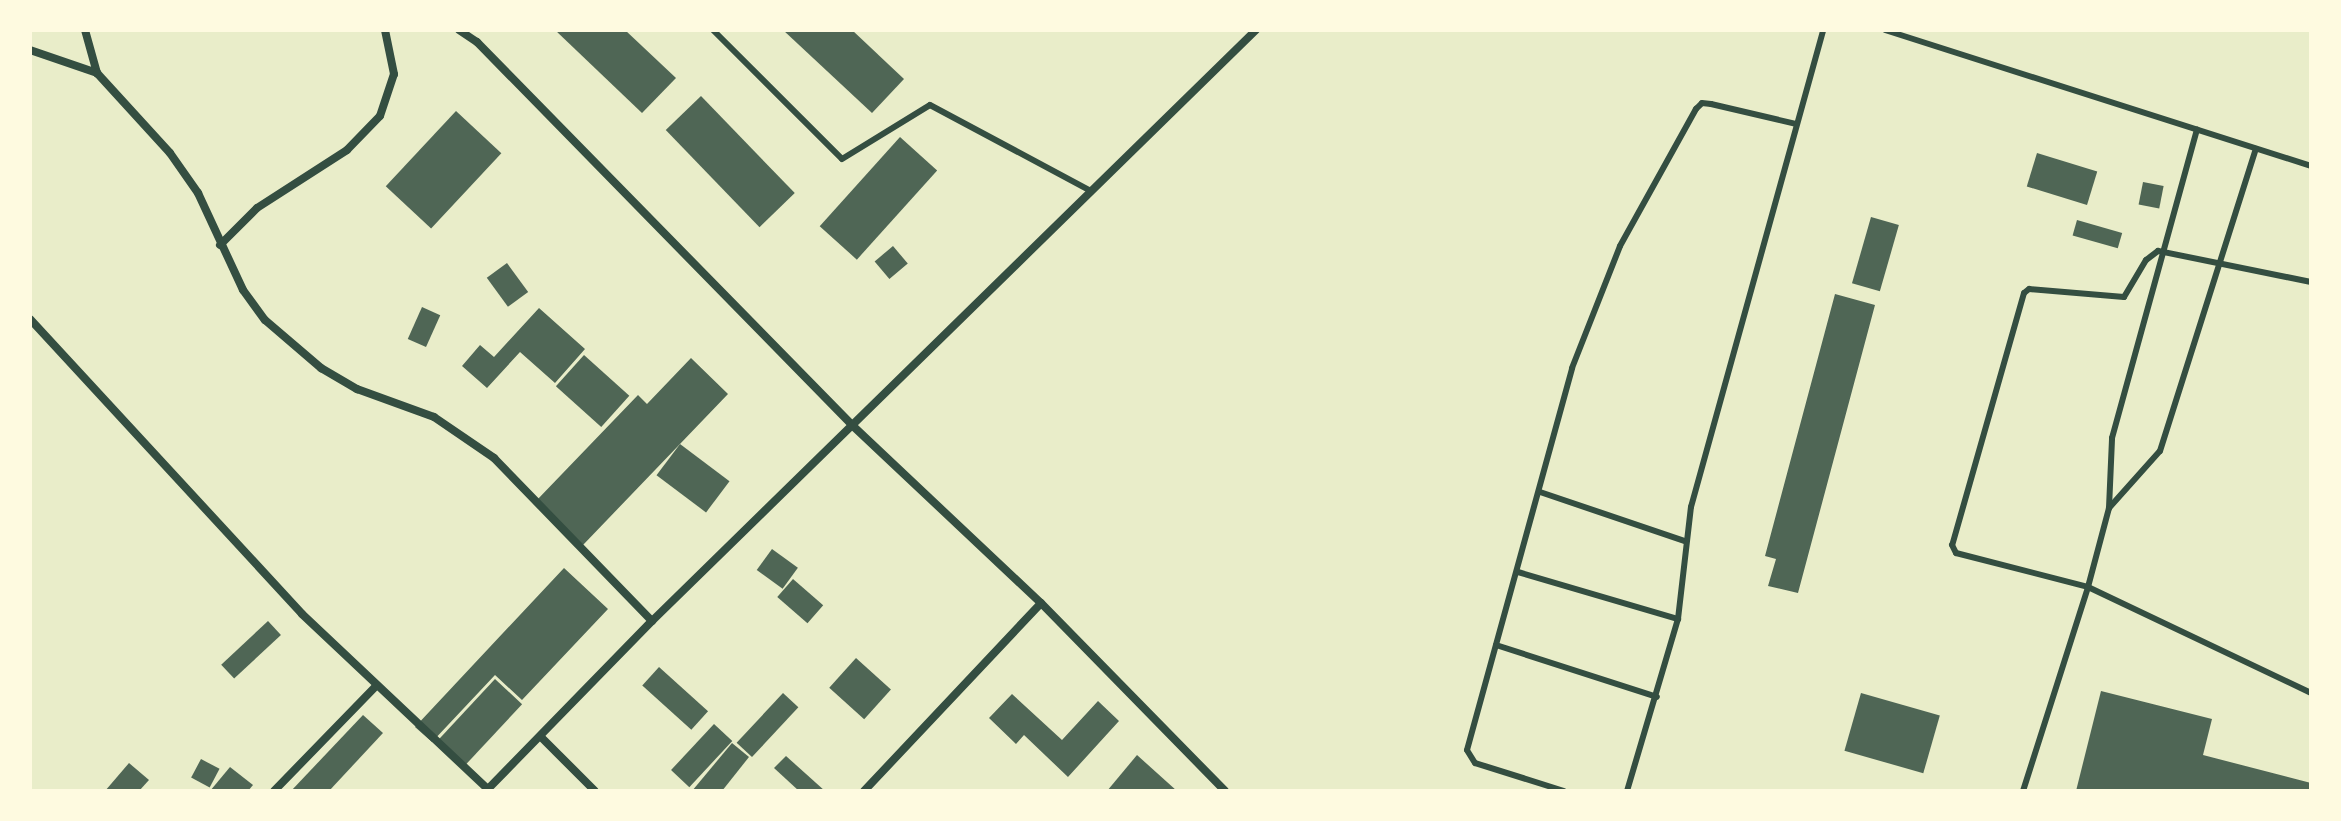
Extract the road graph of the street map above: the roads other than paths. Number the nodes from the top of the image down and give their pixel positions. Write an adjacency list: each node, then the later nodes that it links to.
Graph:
1 (85, 30): 9 (street)
2 (385, 30): 15 (street)
3 (459, 30): 20 (street)
4 (713, 30): 14 (lane)
5 (1256, 30): 14 (street)
6 (1823, 30): 10 (lane)
7 (1885, 30): 11 (lane)
8 (30, 50): 9 (street)
9 (97, 73): 15 (street)
10 (1796, 124): 21 (lane); 23 (lane)
11 (2197, 130): 12 (lane); 16 (lane)
12 (2256, 149): 13 (lane); 17 (lane)
13 (2311, 166)
14 (1089, 190): 20 (street)
15 (220, 245): 28 (street)
16 (2165, 251): 17 (lane); 22 (lane); 25 (lane)
17 (2217, 261): 18 (lane); 22 (lane)
18 (2311, 282)
19 (30, 319): 30 (street)
20 (853, 426): 26 (street); 28 (street)
21 (1540, 492): 23 (lane); 24 (lane)
22 (2109, 508): 25 (lane)
23 (1685, 541): 27 (lane)
24 (1518, 572): 27 (lane); 29 (lane)
25 (2088, 587): 31 (lane); 41 (lane)
26 (1041, 603): 37 (street); 38 (street)
27 (1678, 619): 32 (lane)
28 (652, 621): 33 (street)
29 (1496, 645): 32 (lane); 39 (lane)
30 (376, 686): 34 (street); 35 (street)
31 (2311, 693)
32 (1657, 697): 40 (lane)
33 (541, 737): 34 (street); 36 (street)
34 (487, 790)
35 (274, 791)
36 (595, 791)
37 (864, 791)
38 (1225, 791)
39 (1564, 791)
40 (1627, 791)
41 (2023, 791)

